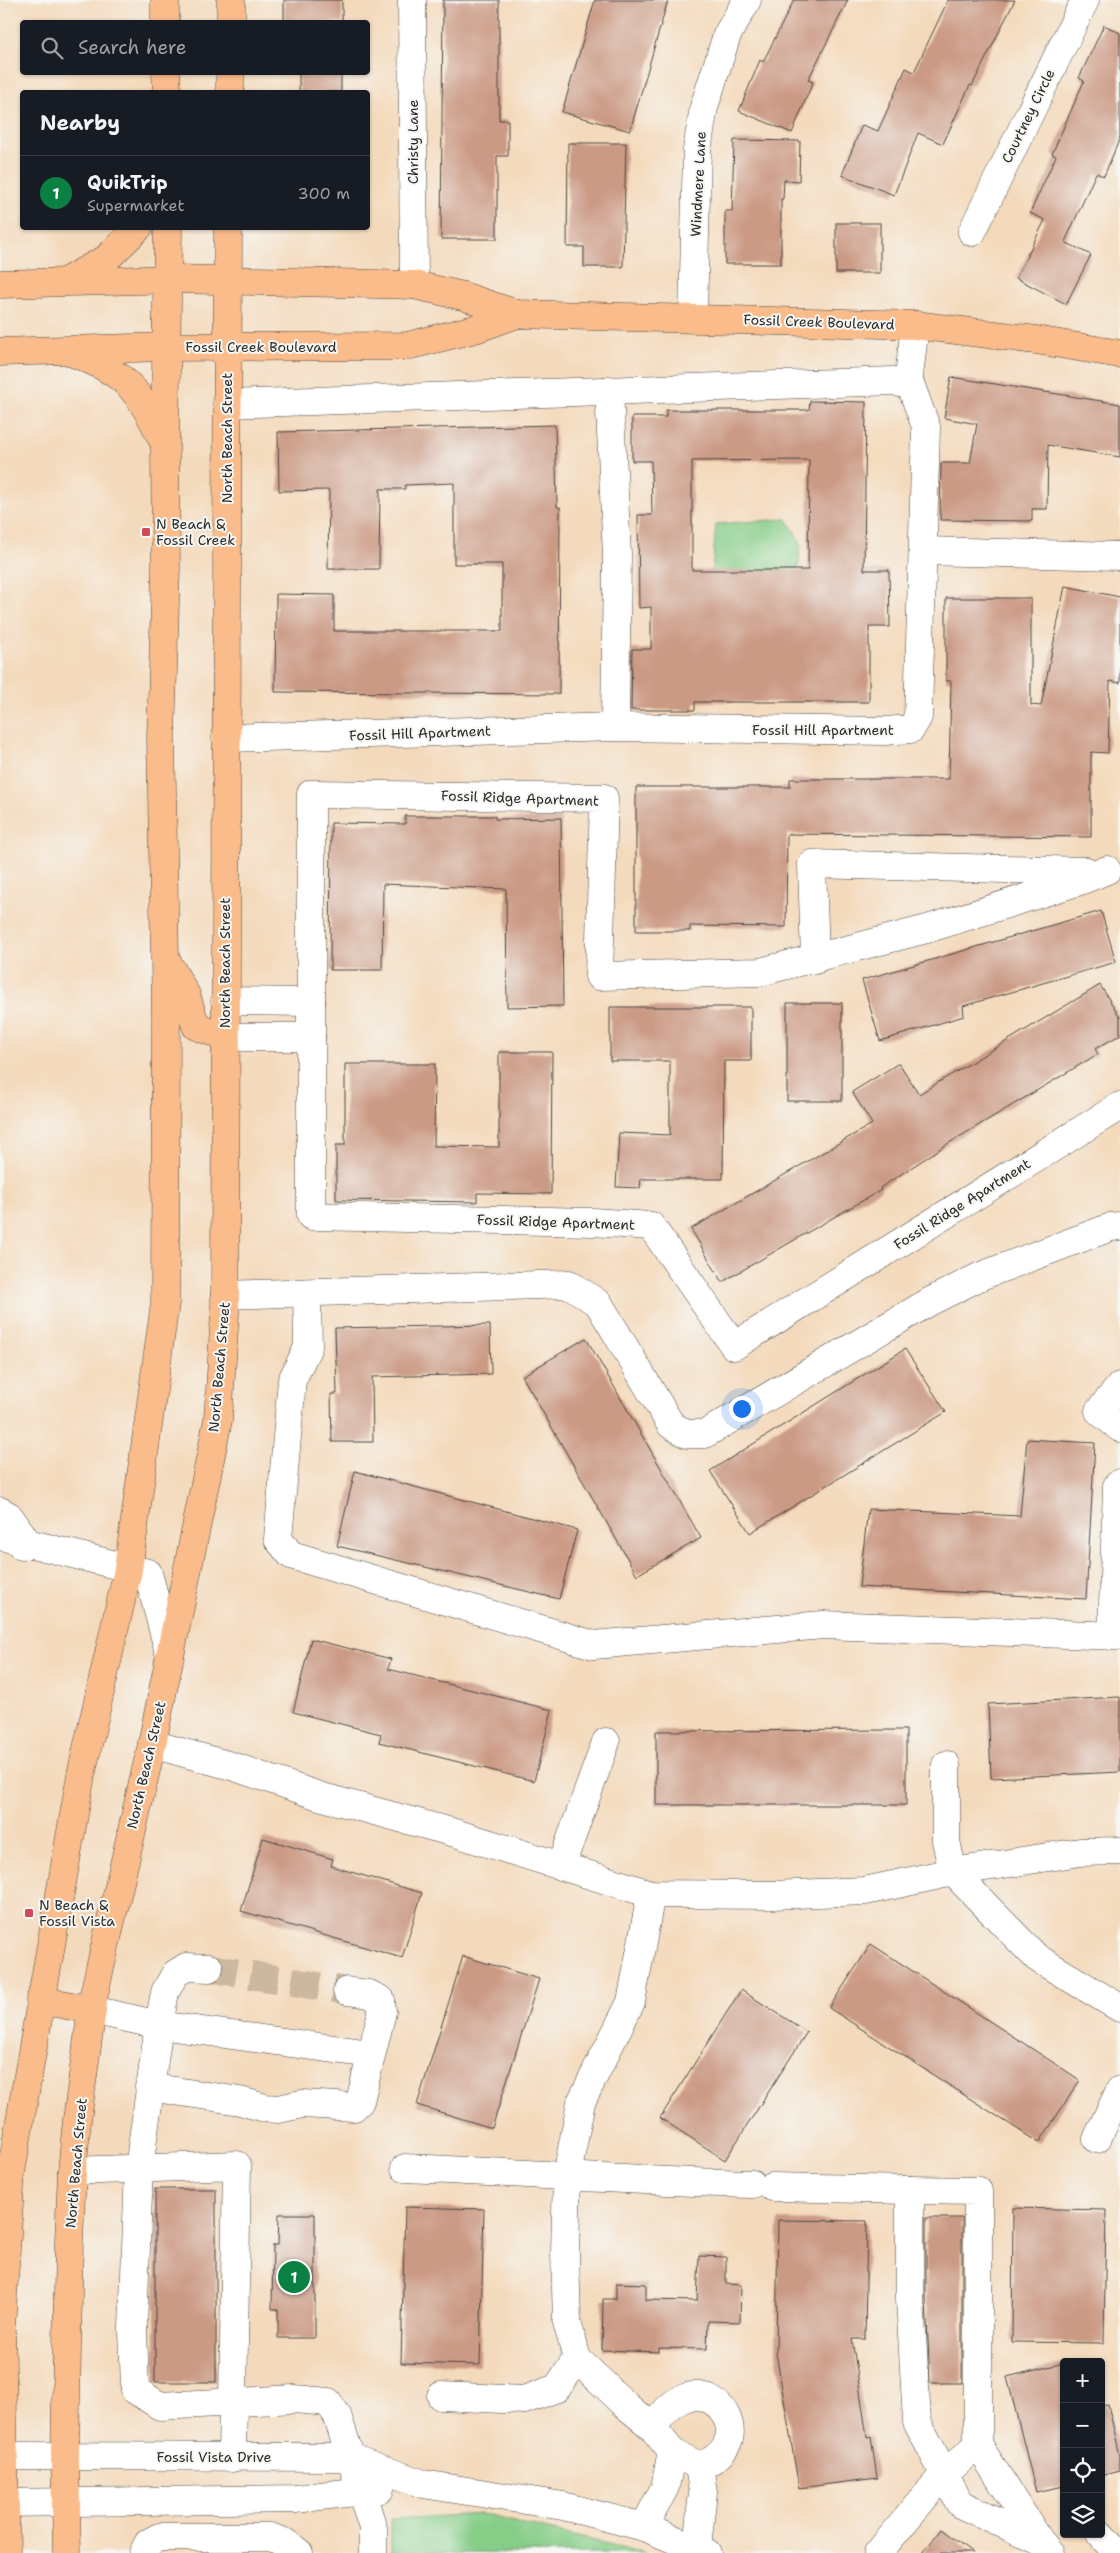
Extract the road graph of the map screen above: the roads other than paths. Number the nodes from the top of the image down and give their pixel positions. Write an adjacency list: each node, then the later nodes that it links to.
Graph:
1 (164, 0): 6 (main road)
2 (232, 0): 7 (main road)
3 (412, 0): 20 (street, Christy Lane)
4 (747, 0): 22 (street, Windmere Lane)
5 (1085, 0): 15 (street, Courtney Circle)
6 (165, 20)
7 (231, 20)
8 (166, 75): 10 (main road)
9 (230, 75): 11 (main road)
10 (166, 90)
11 (230, 90)
12 (136, 230): 18 (main road)
13 (168, 230): 16 (main road)
14 (228, 230): 17 (main road, North Beach Street)
15 (972, 232)
16 (167, 279): 17 (main road, Fossil Creek Boulevard); 18 (main road, Fossil Creek Boulevard); 24 (main road)
17 (228, 279): 20 (main road, Fossil Creek Boulevard); 25 (main road, North Beach Street)
18 (63, 282): 19 (main road, Fossil Creek Boulevard)
19 (0, 284)
20 (414, 285): 21 (main road, Fossil Creek Boulevard)
21 (517, 314): 22 (main road, Fossil Creek Boulevard); 25 (main road, Fossil Creek Boulevard)
22 (693, 318): 23 (main road, Fossil Creek Boulevard)
23 (915, 325): 28 (main road, Fossil Creek Boulevard); 29 (street)
24 (166, 347): 25 (main road, Fossil Creek Boulevard); 26 (main road, Fossil Creek Boulevard); 32 (main road)
25 (227, 347): 31 (main road, North Beach Street)
26 (64, 350): 27 (main road, Fossil Creek Boulevard); 32 (main road)
27 (0, 352)
28 (1120, 354)
29 (908, 385): 30 (street); 33 (street, Fossil Hill Apartment)
30 (609, 390): 31 (street); 35 (street)
31 (227, 404): 36 (main road, North Beach Street)
32 (164, 446): 38 (main road)
33 (924, 551): 34 (street); 35 (street, Fossil Hill Apartment)
34 (1120, 556)
35 (615, 727): 36 (street, Fossil Hill Apartment)
36 (226, 738): 40 (main road, North Beach Street)
37 (1113, 870): 39 (street, Fossil Ridge Apartment); 39 (street, Fossil Ridge Apartment)
38 (164, 957): 42 (main road); 55 (main road)
39 (815, 960): 41 (street, Fossil Ridge Apartment)
40 (225, 1001): 41 (street); 42 (main road, North Beach Street)
41 (311, 1002): 43 (street, Fossil Ridge Apartment)
42 (225, 1037): 43 (street); 47 (main road, North Beach Street)
43 (311, 1037): 44 (street, Fossil Ridge Apartment)
44 (1120, 1106)
45 (1120, 1226): 46 (street)
46 (307, 1293): 47 (street); 56 (street)
47 (225, 1295): 57 (main road, North Beach Street)
48 (1120, 1386): 49 (street)
49 (1120, 1428)
50 (1120, 1483): 56 (street)
51 (0, 1511): 53 (street)
52 (0, 1536): 53 (street)
53 (28, 1543): 54 (street); 55 (street)
54 (0, 1555)
55 (128, 1570): 57 (street); 67 (main road)
56 (1116, 1636)
57 (170, 1656): 59 (main road, North Beach Street)
58 (606, 1742): 62 (street)
59 (152, 1744): 62 (street); 69 (main road, North Beach Street)
60 (946, 1765): 63 (street)
61 (1120, 1851): 63 (street)
62 (561, 1866): 64 (street)
63 (953, 1872): 64 (street); 68 (street)
64 (651, 1894): 78 (street)
65 (210, 1968): 70 (street)
66 (347, 1991): 71 (street)
67 (40, 2000): 69 (main road); 80 (main road)
68 (1120, 2008)
69 (92, 2010): 70 (street); 77 (main road, North Beach Street)
70 (159, 2025): 71 (street); 72 (street)
71 (372, 2054): 72 (street)
72 (149, 2087): 75 (street)
73 (1120, 2090): 74 (street)
74 (1097, 2139)
75 (138, 2168): 77 (street); 83 (street); 83 (street)
76 (405, 2168): 78 (street)
77 (72, 2171): 88 (main road, North Beach Street)
78 (567, 2175): 79 (street); 81 (street)
79 (910, 2190): 85 (street); 92 (street)
80 (0, 2327): 87 (main road)
81 (577, 2359): 82 (street); 84 (street)
82 (442, 2396)
83 (233, 2402): 89 (street); 90 (street)
84 (652, 2427): 86 (street); 91 (street)
85 (978, 2446): 92 (street); 99 (street)
86 (672, 2452): 91 (street); 97 (street)
87 (2, 2456): 88 (street, Fossil Vista Drive); 95 (main road)
88 (65, 2456): 90 (street, Fossil Vista Drive); 96 (main road, North Beach Street)
89 (349, 2457): 90 (street, Fossil Vista Drive); 93 (street, Fossil Vista Drive); 94 (street)
90 (232, 2458)
91 (699, 2466): 100 (street)
92 (944, 2474): 99 (street); 106 (street)
93 (423, 2484): 94 (street, Fossil Vista Drive); 97 (street, Fossil Vista Drive)
94 (362, 2492): 96 (street, Fossil Vista Drive); 105 (street)
95 (2, 2503): 96 (street, Fossil Vista Drive); 101 (main road)
96 (67, 2504): 102 (main road, North Beach Street)
97 (644, 2527): 100 (street, Fossil Vista Drive)
98 (1104, 2538): 107 (street)
99 (1045, 2547)
100 (702, 2550)
101 (6, 2553)
102 (67, 2553)
103 (143, 2553): 104 (street)
104 (299, 2553)
105 (373, 2553)
106 (878, 2553)
107 (1117, 2553)

